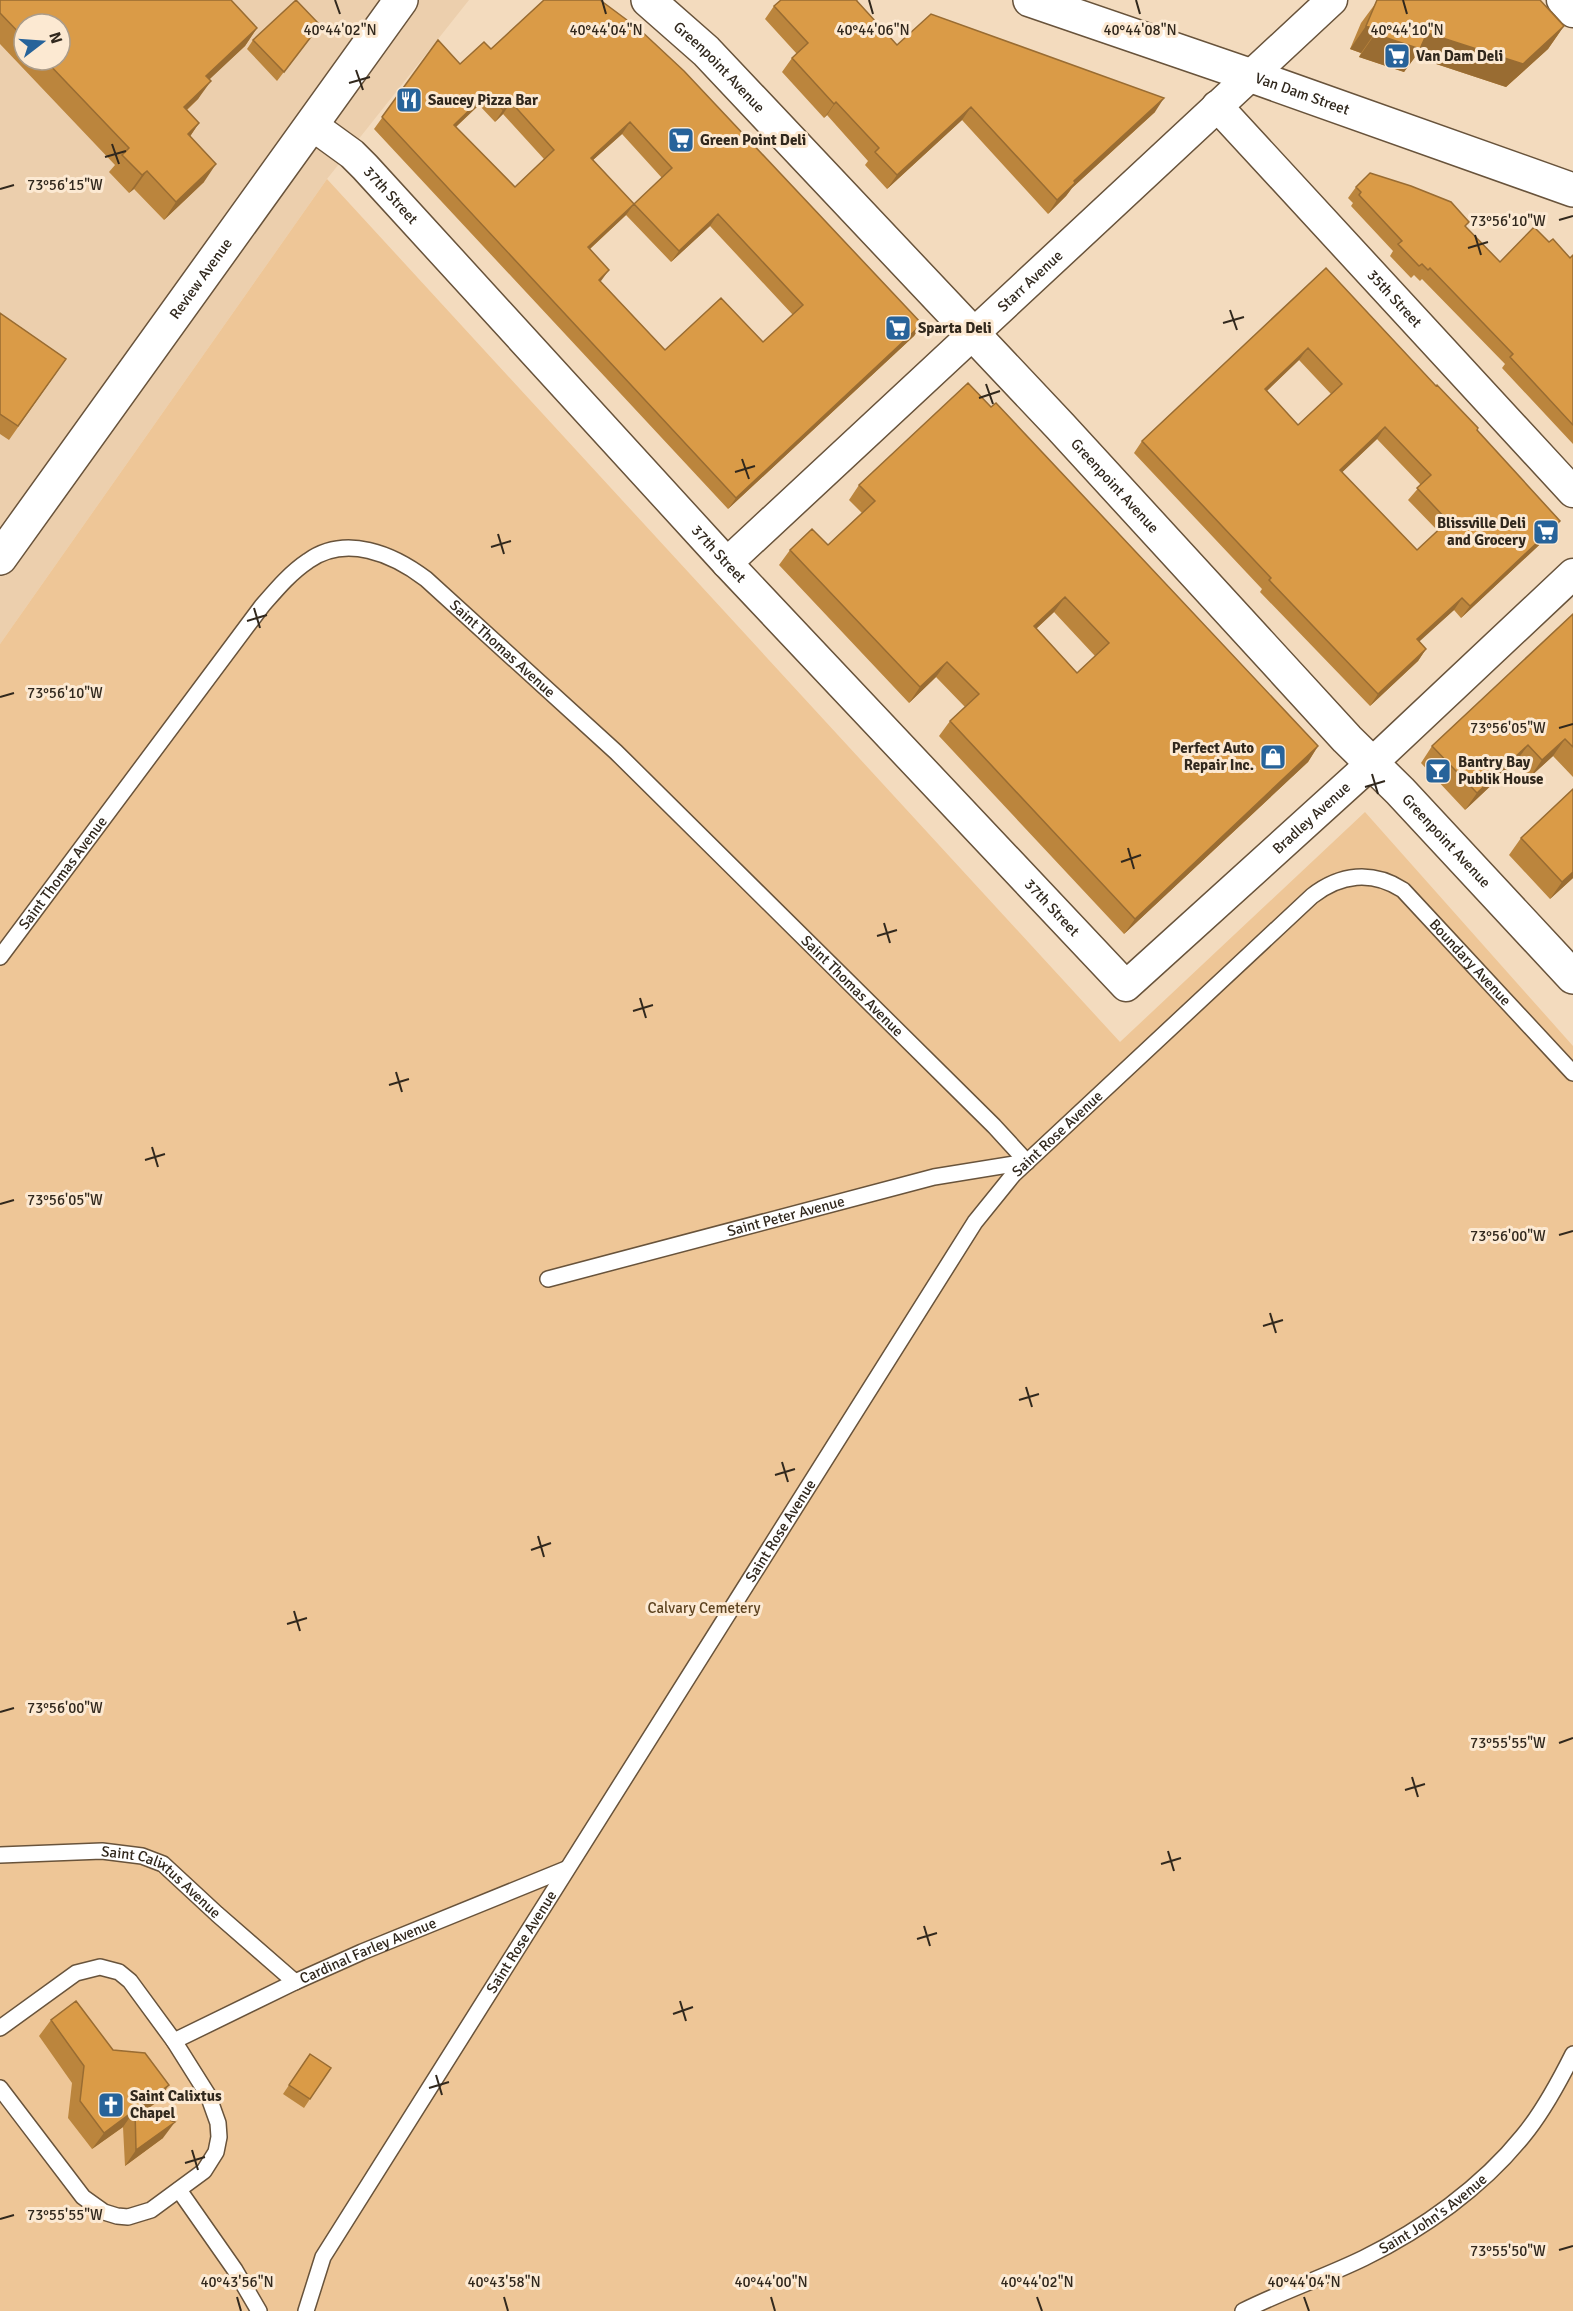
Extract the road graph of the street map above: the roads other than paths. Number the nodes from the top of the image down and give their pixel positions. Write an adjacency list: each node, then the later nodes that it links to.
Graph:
1 (401, 0): 10 (main road, Review Avenue)
2 (1030, 0): 6 (main road, Van Dam Street)
3 (1332, 0): 8 (street, Starr Avenue)
4 (1562, 0): 7 (street)
5 (657, 3): 12 (main road, Greenpoint Avenue)
6 (1081, 10): 8 (main road, Van Dam Street)
7 (1573, 12)
8 (1252, 76): 9 (street, Starr Avenue); 11 (main road, Van Dam Street)
9 (1217, 106): 12 (street, Starr Avenue); 13 (street, 35th Street)
10 (312, 125): 14 (main road, Review Avenue); 15 (street, 37th Street)
11 (1573, 190)
12 (972, 334): 15 (street, Starr Avenue); 17 (main road, Greenpoint Avenue)
13 (1573, 492)
14 (0, 558)
15 (727, 563): 21 (street, 37th Street)
16 (1573, 574): 17 (street, Bradley Avenue)
17 (1372, 763): 20 (main road, Greenpoint Avenue); 21 (street, Bradley Avenue)
18 (1352, 877): 22 (lane, Boundary Avenue); 23 (lane, Saint Rose Avenue)
19 (0, 957): 23 (lane, Saint Thomas Avenue)
20 (1573, 977)
21 (1126, 986)
22 (1573, 1073)
23 (1027, 1162): 24 (lane, Saint Peter Avenue); 26 (lane, Saint Rose Avenue)
24 (548, 1279)
25 (0, 1855): 27 (lane, Saint Calixtus Avenue)
26 (566, 1869): 27 (lane, Cardinal Farley Avenue); 34 (lane, Saint Rose Avenue)
27 (295, 1982): 29 (lane, Cardinal Farley Avenue)
28 (0, 2028): 29 (lane)
29 (174, 2041): 32 (lane)
30 (1573, 2054): 35 (lane, Saint John's Avenue)
31 (0, 2088): 32 (lane)
32 (179, 2190): 33 (lane)
33 (259, 2311)
34 (306, 2311)
35 (1243, 2311)

